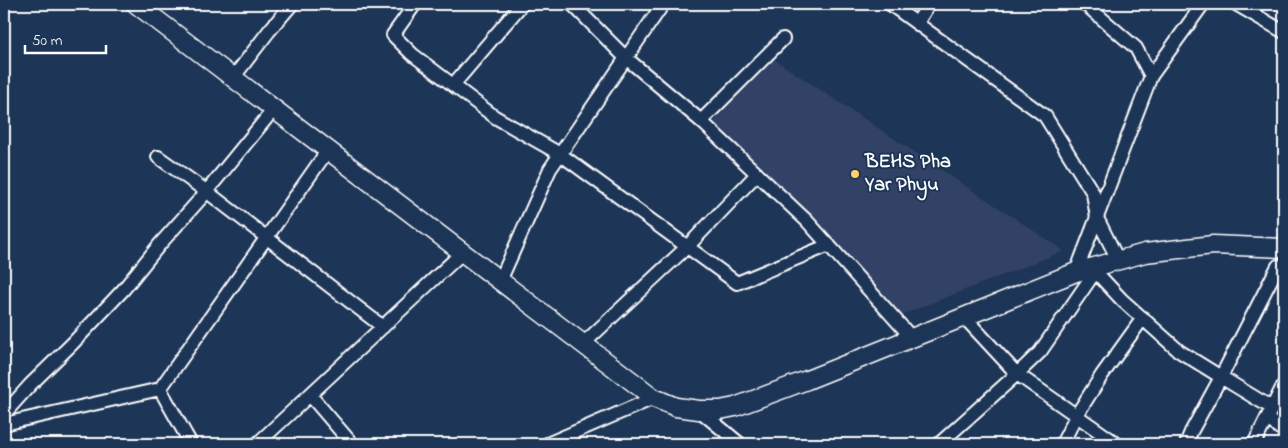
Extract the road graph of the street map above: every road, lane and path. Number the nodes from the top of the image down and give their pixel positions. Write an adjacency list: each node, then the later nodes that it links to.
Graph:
1 (136, 4): 17 (highway)
2 (292, 4): 17 (street)
3 (415, 4): 18 (street)
4 (522, 4): 18 (street)
5 (572, 4): 15 (street)
6 (663, 4): 15 (street)
7 (890, 4): 12 (street)
8 (928, 4): 12 (street)
9 (1085, 4): 16 (street)
10 (1203, 4): 16 (street)
11 (1236, 4): 13 (street)
12 (917, 23): 26 (street)
13 (1284, 32)
14 (783, 39): 20 (street)
15 (626, 58): 20 (street); 22 (street)
16 (1150, 76): 26 (street)
17 (233, 78): 19 (highway)
18 (453, 85): 22 (street)
19 (274, 109): 21 (highway); 25 (street)
20 (701, 121): 24 (street)
21 (328, 150): 27 (street); 31 (highway)
22 (560, 154): 29 (street); 36 (street)
23 (158, 157): 25 (street)
24 (757, 174): 28 (street); 29 (street)
25 (206, 192): 27 (street); 49 (street)
26 (1097, 218): 32 (street); 35 (street)
27 (266, 238): 39 (street); 45 (street)
28 (829, 245): 29 (street); 40 (street)
29 (687, 247): 41 (street)
30 (1277, 248): 32 (highway); 34 (street)
31 (463, 252): 36 (highway); 39 (street)
32 (1118, 260): 33 (highway)
33 (1097, 268): 35 (highway); 38 (street); 42 (street)
34 (1281, 268): 43 (street)
35 (1076, 272): 37 (highway)
36 (500, 280): 41 (highway)
37 (964, 317): 40 (highway); 42 (street)
38 (1143, 318): 43 (street); 51 (street)
39 (383, 327): 46 (street)
40 (912, 338): 48 (highway)
41 (583, 344): 47 (highway)
42 (1018, 374): 51 (street); 59 (street)
43 (1221, 376): 50 (street); 62 (street)
44 (1284, 384): 50 (street)
45 (160, 389): 52 (street); 54 (street)
46 (310, 395): 55 (street); 56 (street)
47 (654, 398): 48 (highway); 57 (street)
48 (699, 410): 58 (street)
49 (4, 414)
50 (1270, 414): 53 (street); 63 (street)
51 (1076, 416): 60 (street); 61 (street)
52 (4, 424)
53 (1284, 431)
54 (191, 444)
55 (257, 444)
56 (352, 444)
57 (547, 444)
58 (740, 444)
59 (939, 444)
60 (1062, 444)
61 (1117, 444)
62 (1186, 444)
63 (1254, 444)

